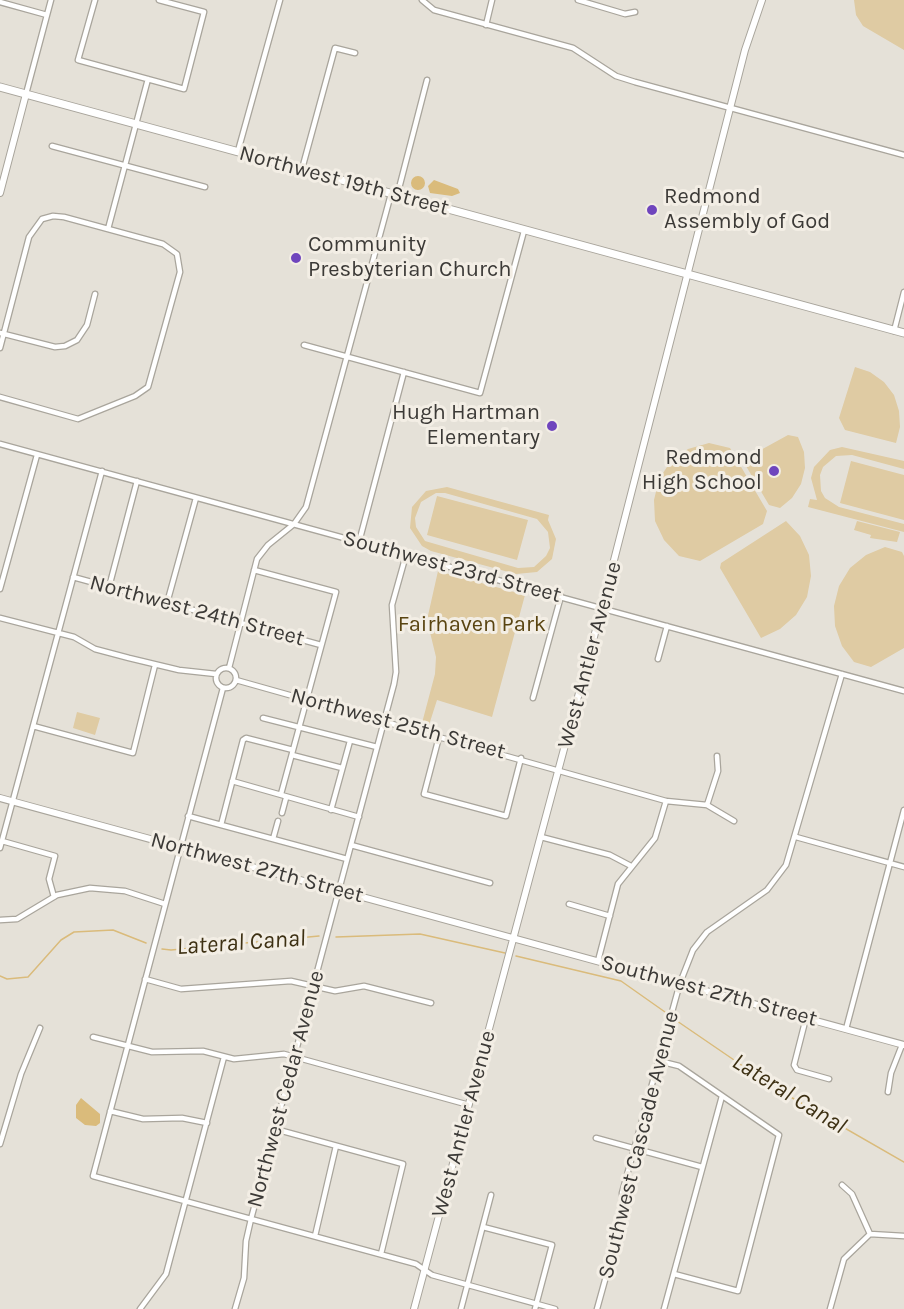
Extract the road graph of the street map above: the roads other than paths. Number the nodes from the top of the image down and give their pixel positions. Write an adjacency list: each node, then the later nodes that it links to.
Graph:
1 (51, 0): 11 (street)
2 (94, 0): 14 (street)
3 (159, 0): 14 (street)
4 (280, 0): 21 (street)
5 (422, 0): 12 (street)
6 (492, 0): 12 (street)
7 (578, 0): 10 (street)
8 (762, 0): 18 (street, West Antler Avenue)
9 (0, 2): 11 (street)
10 (635, 12)
11 (47, 15): 17 (street)
12 (486, 25): 18 (street)
13 (355, 53): 24 (street)
14 (148, 79): 19 (street)
15 (427, 80): 27 (street)
16 (0, 87): 17 (main road, Northwest 19th Street)
17 (26, 94): 19 (main road, Northwest 19th Street); 26 (street)
18 (731, 108): 22 (street); 30 (street, West Antler Avenue)
19 (136, 124): 21 (main road, Northwest 19th Street); 23 (street)
20 (52, 146): 23 (street)
21 (238, 152): 24 (main road, Northwest 19th Street)
22 (904, 155)
23 (125, 166): 25 (street); 28 (street)
24 (302, 169): 27 (main road, Northwest 19th Street)
25 (205, 187)
26 (0, 193)
27 (394, 195): 29 (main road, Northwest 19th Street); 38 (street)
28 (108, 229): 34 (street); 40 (street)
29 (524, 231): 30 (main road, Northwest 19th Street); 39 (street)
30 (688, 276): 33 (main road, Northwest 19th Street); 55 (street, West Antler Avenue)
31 (904, 292): 33 (street)
32 (95, 294): 34 (street)
33 (894, 331): 35 (main road, Northwest 19th Street)
34 (2, 333): 37 (street)
35 (904, 333)
36 (304, 345): 38 (street)
37 (0, 348)
38 (347, 357): 39 (street); 46 (street)
39 (404, 372): 47 (street)
40 (0, 397)
41 (0, 444): 42 (street, Southwest 23rd Street)
42 (37, 455): 43 (street, Southwest 23rd Street); 52 (street)
43 (102, 471): 44 (street, Southwest 23rd Street); 50 (street)
44 (137, 481): 45 (street, Southwest 23rd Street); 51 (street)
45 (196, 498): 46 (street, Southwest 23rd Street); 54 (street)
46 (294, 524): 47 (street, Southwest 23rd Street); 49 (street)
47 (359, 542): 48 (street, Southwest 23rd Street)
48 (406, 555): 53 (street, Southwest 23rd Street); 72 (street, Northwest Cedar Avenue)
49 (254, 570): 57 (street); 60 (street)
50 (73, 577): 51 (street, Northwest 24th Street); 59 (street)
51 (109, 587): 54 (street, Northwest 24th Street)
52 (0, 589)
53 (561, 596): 55 (street, Southwest 23rd Street); 69 (street)
54 (167, 603): 57 (street, Northwest 24th Street)
55 (602, 607): 58 (street, Southwest 23rd Street); 82 (street, West Antler Avenue)
56 (0, 618): 59 (street)
57 (240, 623): 60 (street, Northwest 24th Street); 63 (street)
58 (667, 626): 61 (street); 65 (street, Southwest 23rd Street)
59 (58, 632): 62 (street); 73 (street)
60 (321, 645): 70 (street)
61 (658, 659)
62 (155, 665): 64 (street); 73 (street)
63 (229, 668): 64 (street); 66 (street)
64 (216, 674): 67 (street)
65 (842, 674): 68 (street, Southwest 23rd Street); 99 (street, Southwest Cascade Avenue)
66 (236, 680): 67 (street); 70 (street, Northwest 25th Street)
67 (223, 688): 93 (street)
68 (904, 691)
69 (533, 698)
70 (306, 700): 72 (street, Northwest 25th Street); 74 (street)
71 (263, 718): 74 (street)
72 (384, 722): 75 (street, Northwest 25th Street); 77 (street, Northwest Cedar Avenue)
73 (33, 726): 87 (street)
74 (299, 728): 76 (street); 78 (street)
75 (439, 737): 80 (street, Northwest 25th Street); 80 (street)
76 (350, 741): 77 (street); 81 (street)
77 (377, 747): 94 (street, Northwest Cedar Avenue)
78 (292, 752): 81 (street); 83 (street); 84 (street)
79 (717, 756): 89 (street)
80 (521, 758): 82 (street, Northwest 25th Street)
81 (342, 768): 90 (street)
82 (559, 769): 88 (street, Northwest 25th Street); 98 (street, West Antler Avenue)
83 (232, 781): 84 (street); 97 (street)
84 (281, 794): 86 (street)
85 (0, 798): 87 (street, Northwest 27th Street)
86 (286, 798): 90 (street); 92 (street)
87 (13, 801): 101 (street); 103 (street, Northwest 27th Street)
88 (666, 801): 89 (street, Northwest 25th Street); 107 (street)
89 (707, 804): 96 (street)
90 (331, 810): 94 (street)
91 (904, 810): 106 (street)
92 (282, 813)
93 (188, 816): 97 (street); 103 (street)
94 (359, 817): 102 (street, Northwest Cedar Avenue)
95 (278, 821): 100 (street)
96 (734, 821)
97 (221, 825): 100 (street)
98 (541, 837): 107 (street); 116 (street, West Antler Avenue)
99 (796, 837): 106 (street); 119 (street, Southwest Cascade Avenue)
100 (273, 839): 105 (street)
101 (2, 841): 104 (street); 111 (street)
102 (351, 845): 105 (street, Northwest Cedar Avenue); 109 (street)
103 (180, 847): 110 (street, Northwest 27th Street); 112 (street)
104 (0, 848)
105 (347, 859): 110 (street, Northwest Cedar Avenue)
106 (890, 863): 108 (street); 124 (street)
107 (631, 866): 114 (street)
108 (904, 867)
109 (490, 883)
110 (338, 890): 116 (street, Northwest 27th Street); 120 (street, Northwest Cedar Avenue)
111 (54, 897): 112 (street); 115 (street)
112 (165, 904): 118 (street)
113 (569, 904): 114 (street)
114 (610, 916): 117 (street)
115 (0, 920)
116 (514, 938): 117 (street, Southwest 27th Street); 134 (street, West Antler Avenue)
117 (598, 961): 119 (street, Southwest 27th Street)
118 (145, 980): 120 (street); 126 (street)
119 (680, 983): 122 (street, Southwest 27th Street); 130 (street, Southwest Cascade Avenue)
120 (313, 987): 121 (street); 128 (street, Northwest Cedar Avenue)
121 (431, 1003)
122 (806, 1018): 124 (street, Southwest 27th Street); 131 (street)
123 (40, 1028): 139 (street)
124 (846, 1029): 127 (street, Southwest 27th Street)
125 (93, 1037): 126 (street)
126 (127, 1045): 129 (street); 135 (street)
127 (903, 1045): 132 (street)
128 (295, 1057): 129 (street); 134 (street); 137 (street, Northwest Cedar Avenue)
129 (224, 1058): 136 (street)
130 (659, 1060): 133 (street); 141 (street, Southwest Cascade Avenue)
131 (829, 1078)
132 (888, 1092)
133 (722, 1096): 142 (street); 153 (street)
134 (469, 1105): 152 (street, West Antler Avenue)
135 (110, 1111): 136 (street); 145 (street)
136 (207, 1123): 145 (street)
137 (275, 1129): 140 (street); 146 (street, Northwest Cedar Avenue)
138 (596, 1138): 141 (street)
139 (0, 1144)
140 (336, 1146): 149 (street); 151 (street)
141 (634, 1149): 142 (street); 161 (street, Southwest Cascade Avenue)
142 (702, 1167): 153 (street)
143 (842, 1185): 148 (street)
144 (491, 1195): 147 (street)
145 (186, 1201): 146 (street); 156 (street)
146 (251, 1219): 149 (street); 157 (street, Northwest Cedar Avenue)
147 (483, 1227): 154 (street); 155 (street)
148 (870, 1234): 150 (street); 163 (street)
149 (315, 1236): 151 (street)
150 (904, 1236)
151 (381, 1254): 152 (street)
152 (424, 1271): 154 (street); 158 (street, West Antler Avenue)
153 (674, 1274): 162 (street)
154 (467, 1285): 155 (street); 159 (street)
155 (536, 1306): 160 (street)
156 (140, 1309)
157 (235, 1309)
158 (414, 1309)
159 (461, 1309)
160 (555, 1309)
161 (597, 1309)
162 (664, 1309)
163 (830, 1309)

